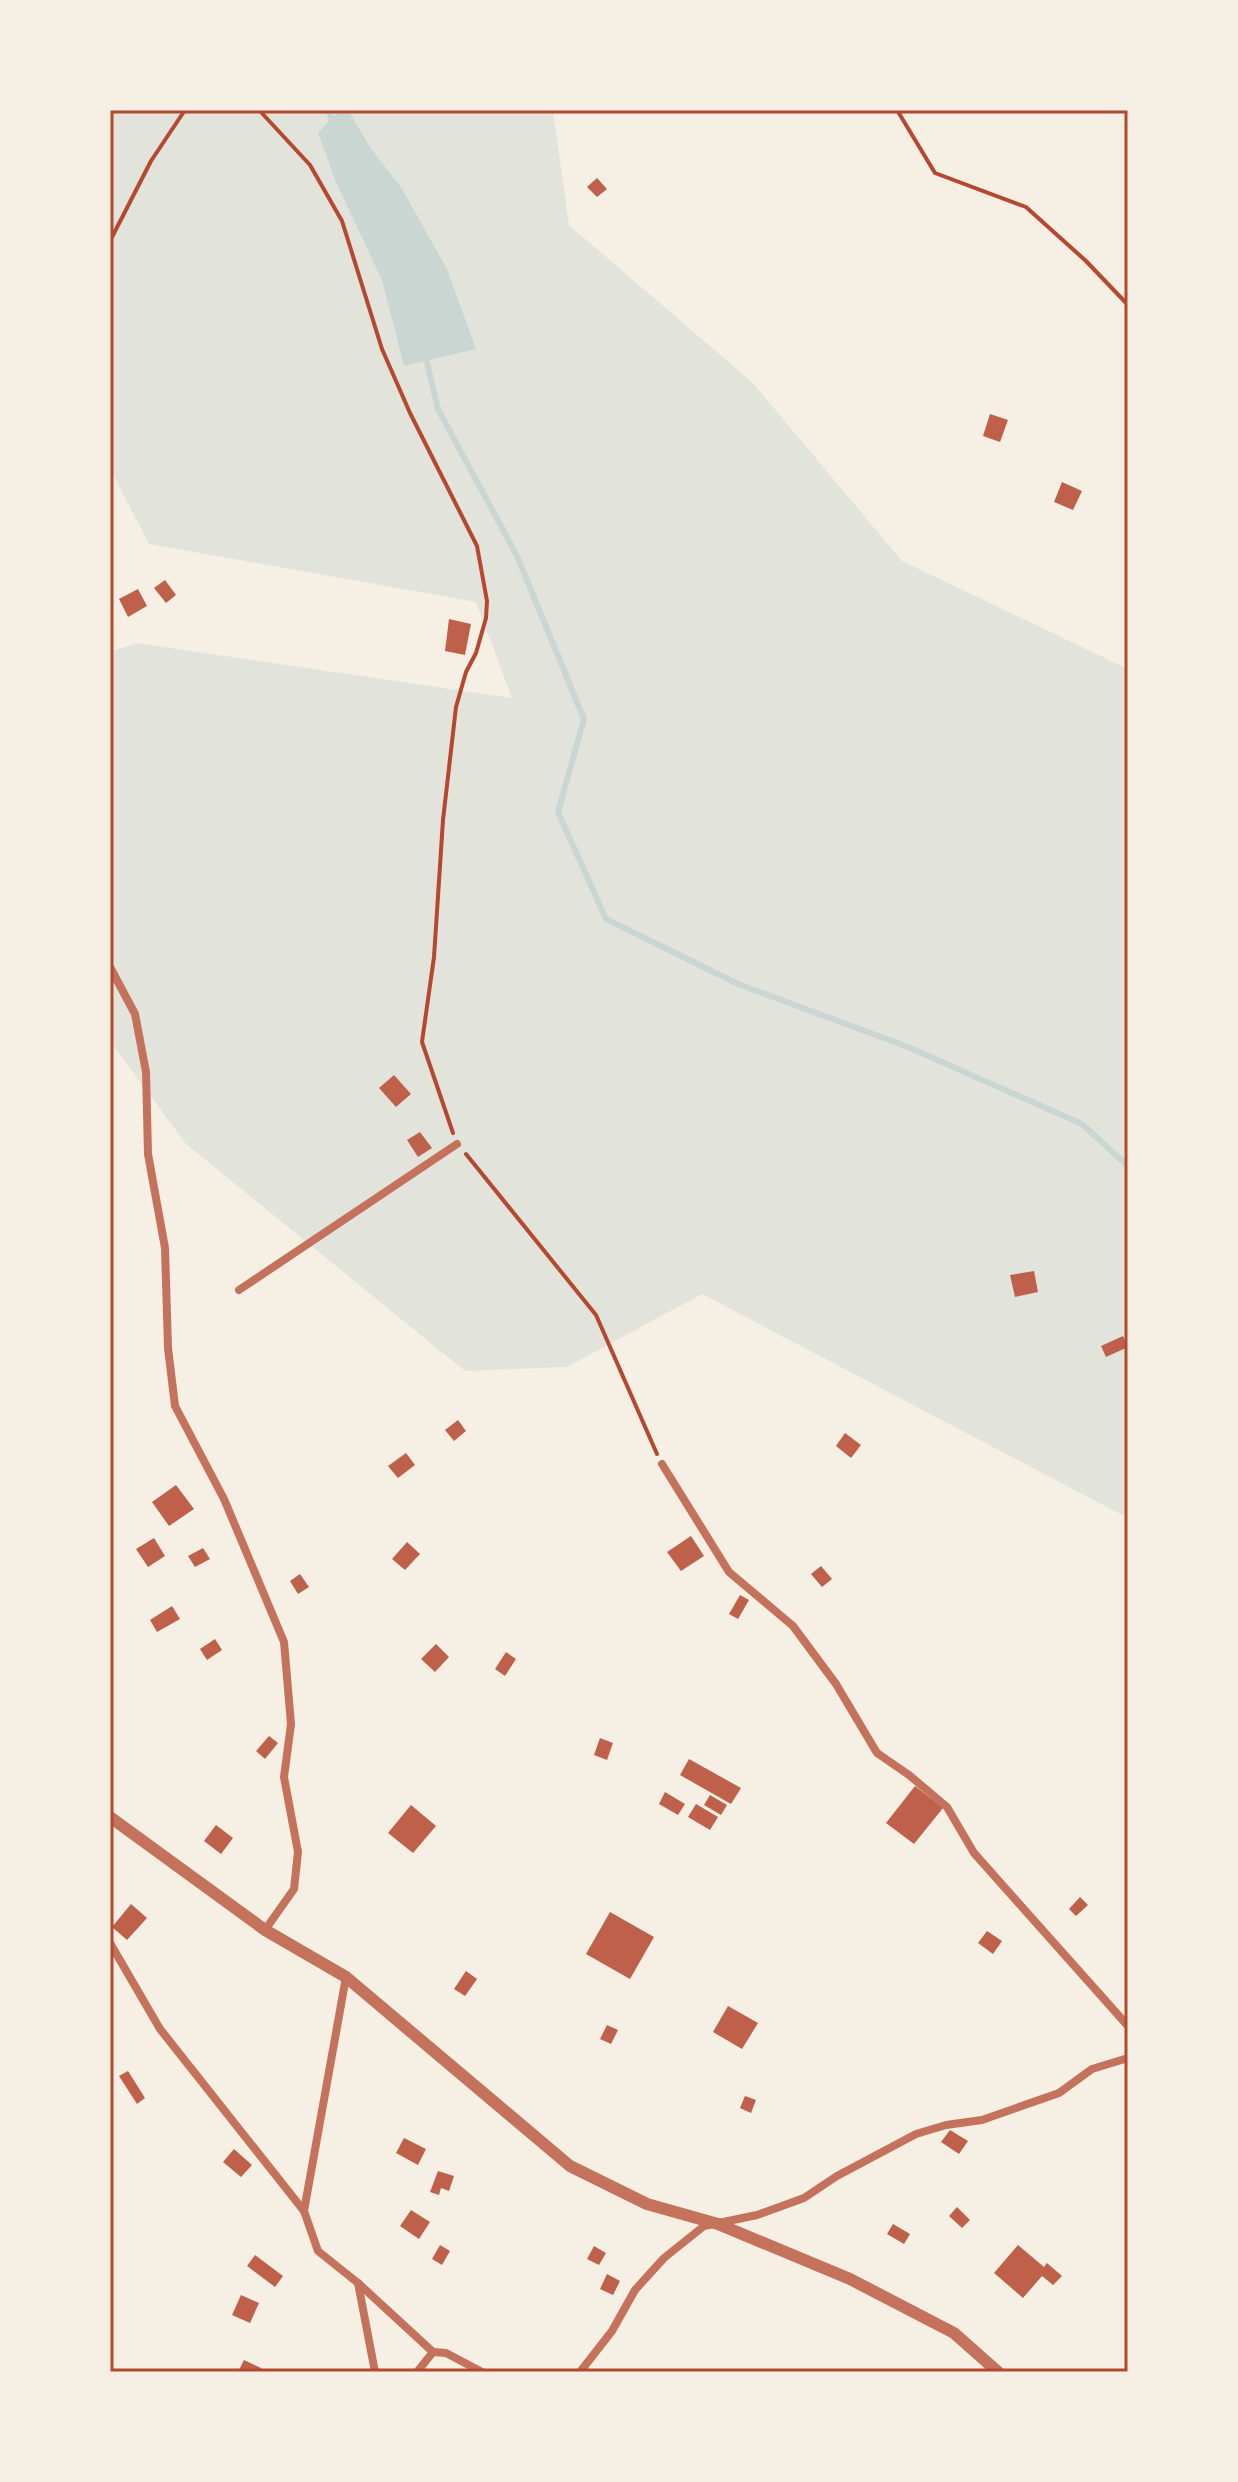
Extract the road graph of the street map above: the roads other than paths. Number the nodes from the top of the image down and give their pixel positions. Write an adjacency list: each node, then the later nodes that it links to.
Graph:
1 (110, 967): 6 (street)
2 (457, 1144): 3 (street)
3 (239, 1290)
4 (662, 1464): 9 (street)
5 (110, 1817): 6 (street)
6 (265, 1930): 8 (street)
7 (110, 1943): 11 (street)
8 (346, 1977): 11 (street); 12 (street)
9 (1128, 2026)
10 (1128, 2058): 12 (street)
11 (304, 2211): 13 (street)
12 (718, 2224): 18 (street); 19 (street)
13 (358, 2283): 14 (street); 15 (street)
14 (433, 2352): 16 (street); 17 (street)
15 (375, 2372)
16 (417, 2372)
17 (482, 2372)
18 (580, 2372)
19 (998, 2372)

